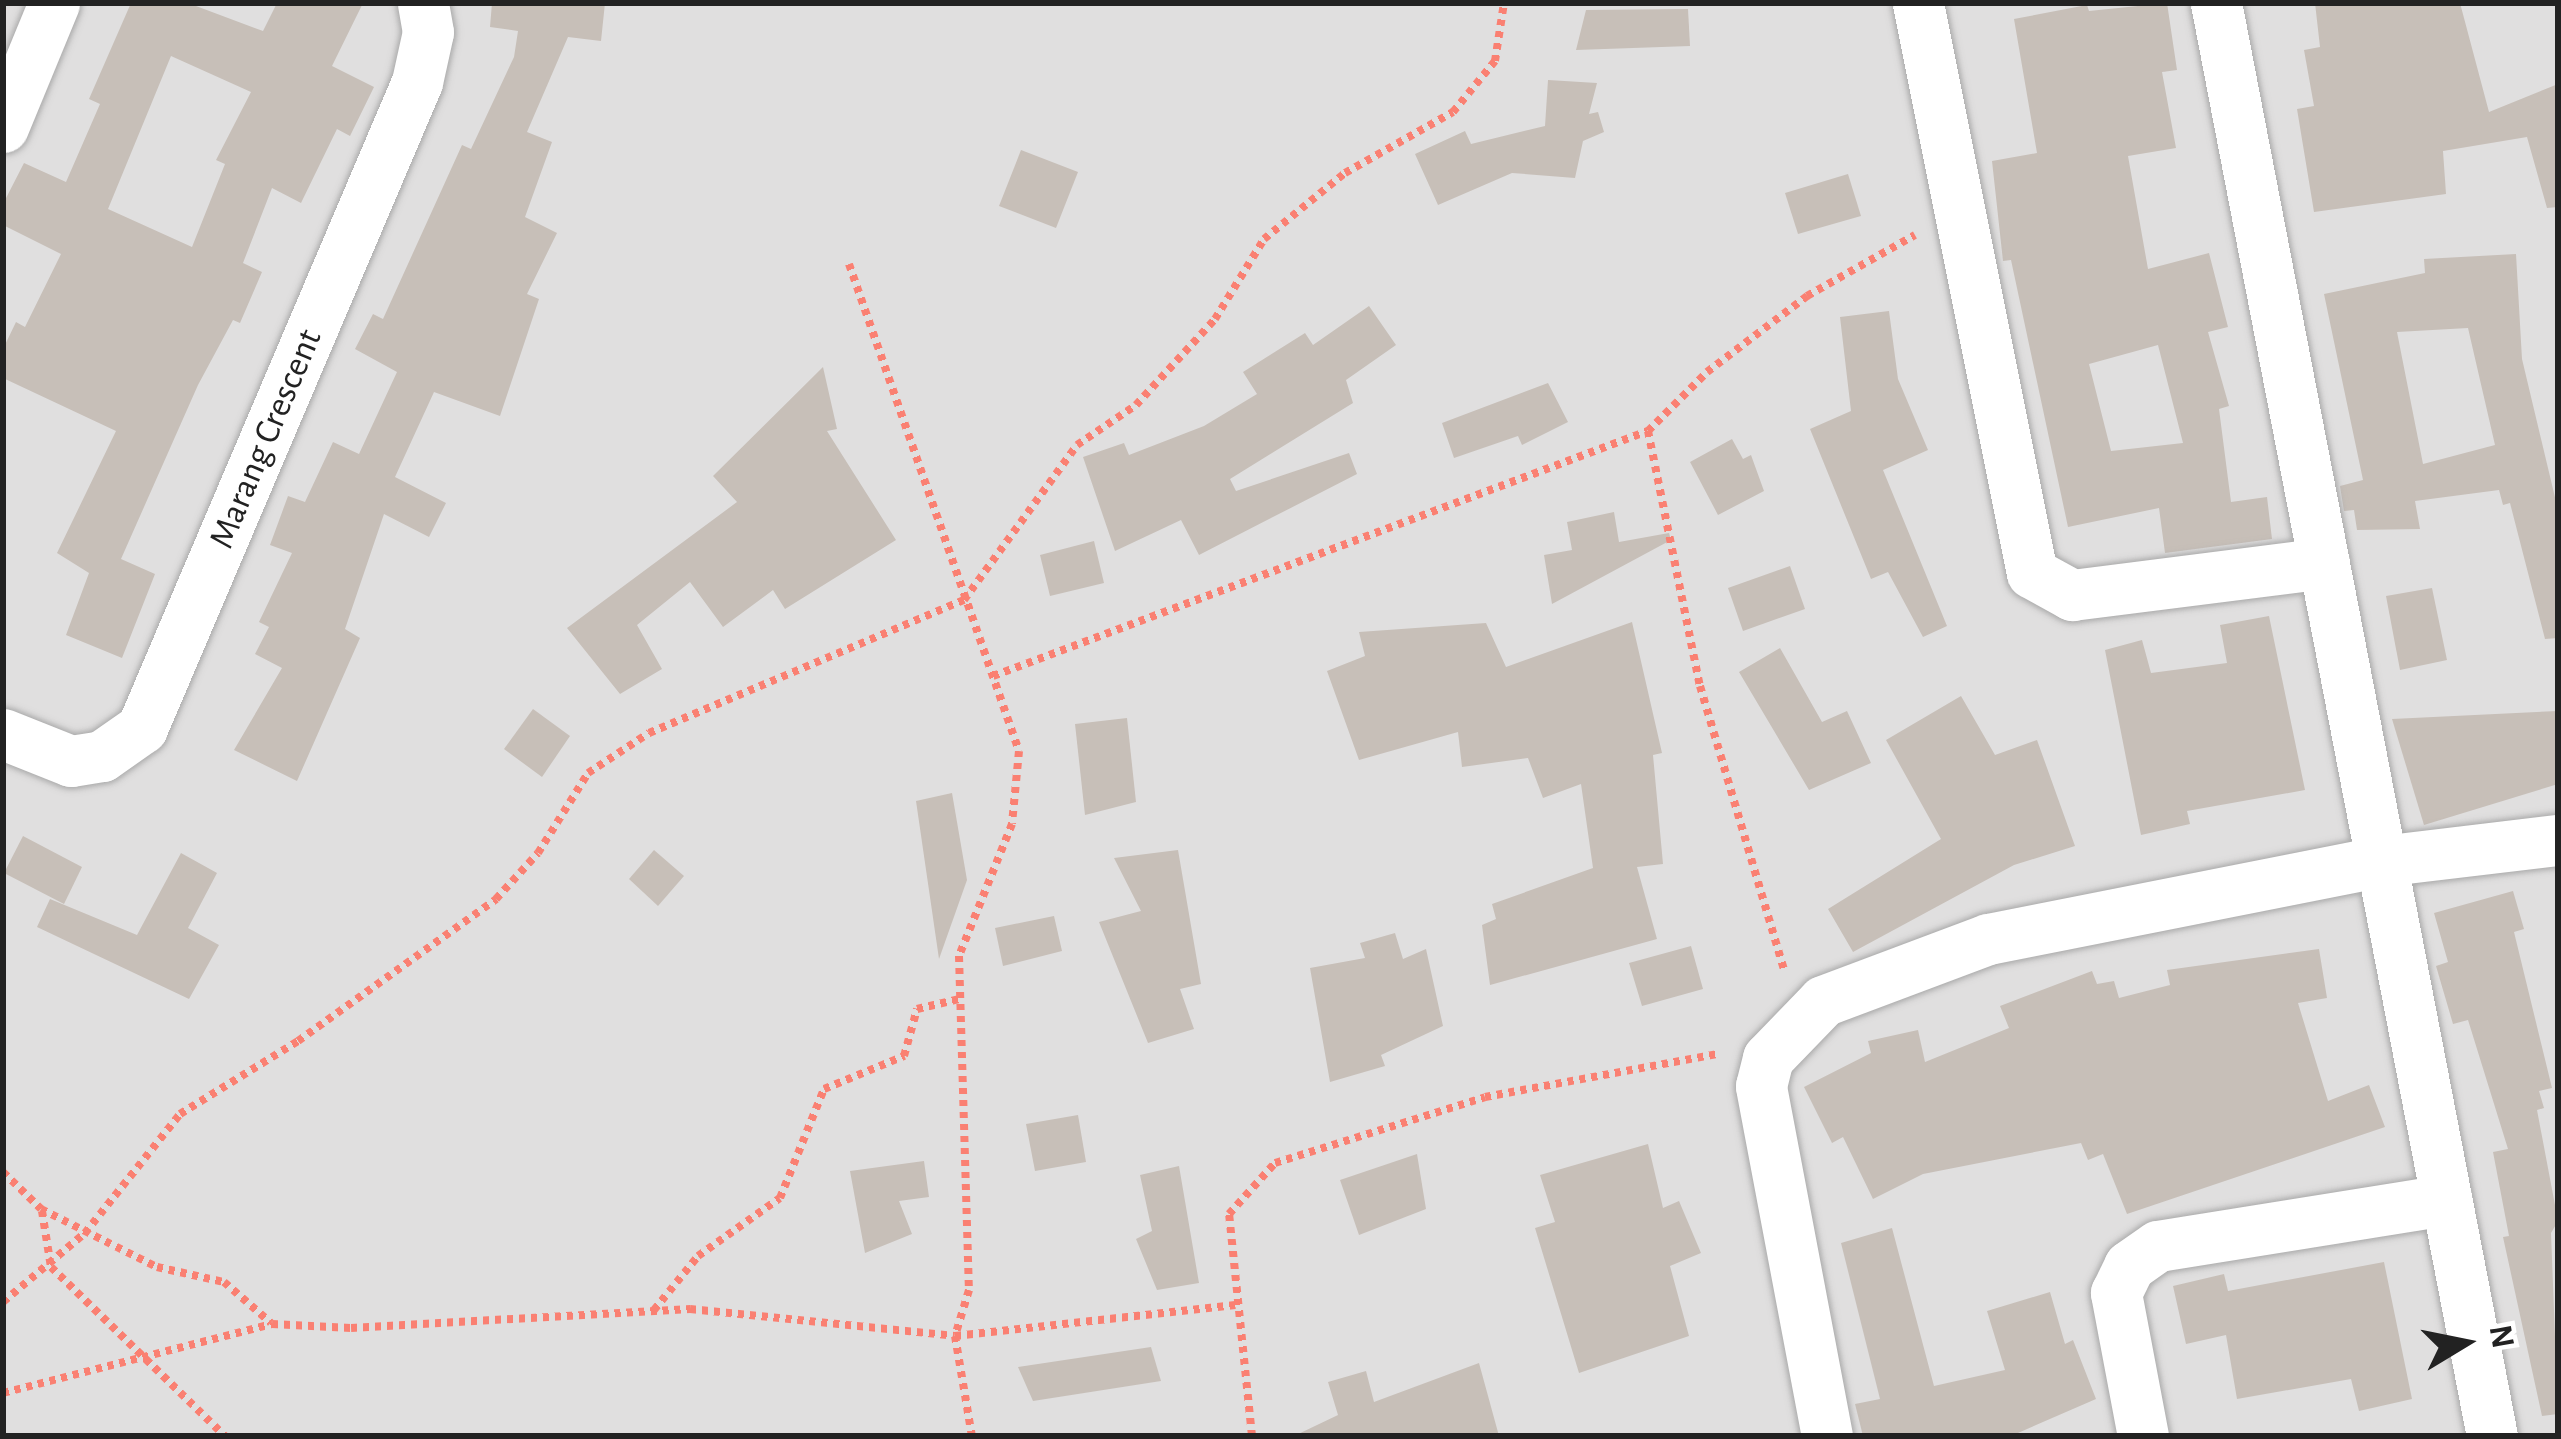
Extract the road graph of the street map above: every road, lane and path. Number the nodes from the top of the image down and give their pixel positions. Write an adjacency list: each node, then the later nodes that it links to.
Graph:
1 (54, 3): 6 (street)
2 (423, 3): 13 (street, Marang Crescent)
3 (1504, 3): 11 (path)
4 (1918, 3): 7 (street)
5 (2216, 3): 10 (street)
6 (3, 127)
7 (1958, 210): 9 (path); 10 (street)
8 (849, 264): 11 (path)
9 (1648, 431): 12 (path); 17 (path)
10 (2324, 563): 15 (street)
11 (964, 600): 12 (path); 21 (path)
12 (993, 676): 16 (path)
13 (3, 734)
14 (2558, 840): 15 (street)
15 (2381, 861): 17 (street); 19 (street)
16 (958, 1000): 25 (path); 27 (path)
17 (1779, 1044): 24 (path); 33 (street)
18 (3, 1172): 20 (path)
19 (2446, 1200): 34 (street); 35 (street)
20 (41, 1209): 21 (path); 22 (path)
21 (86, 1233): 22 (path); 26 (path)
22 (51, 1267): 23 (path); 28 (path)
23 (3, 1302)
24 (1234, 1305): 27 (path); 32 (path)
25 (653, 1311): 26 (path); 27 (path)
26 (272, 1324): 28 (path)
27 (956, 1336): 31 (path)
28 (141, 1363): 29 (path); 30 (path)
29 (3, 1393)
30 (225, 1436)
31 (972, 1436)
32 (1252, 1436)
33 (1827, 1436)
34 (2143, 1436)
35 (2492, 1436)

